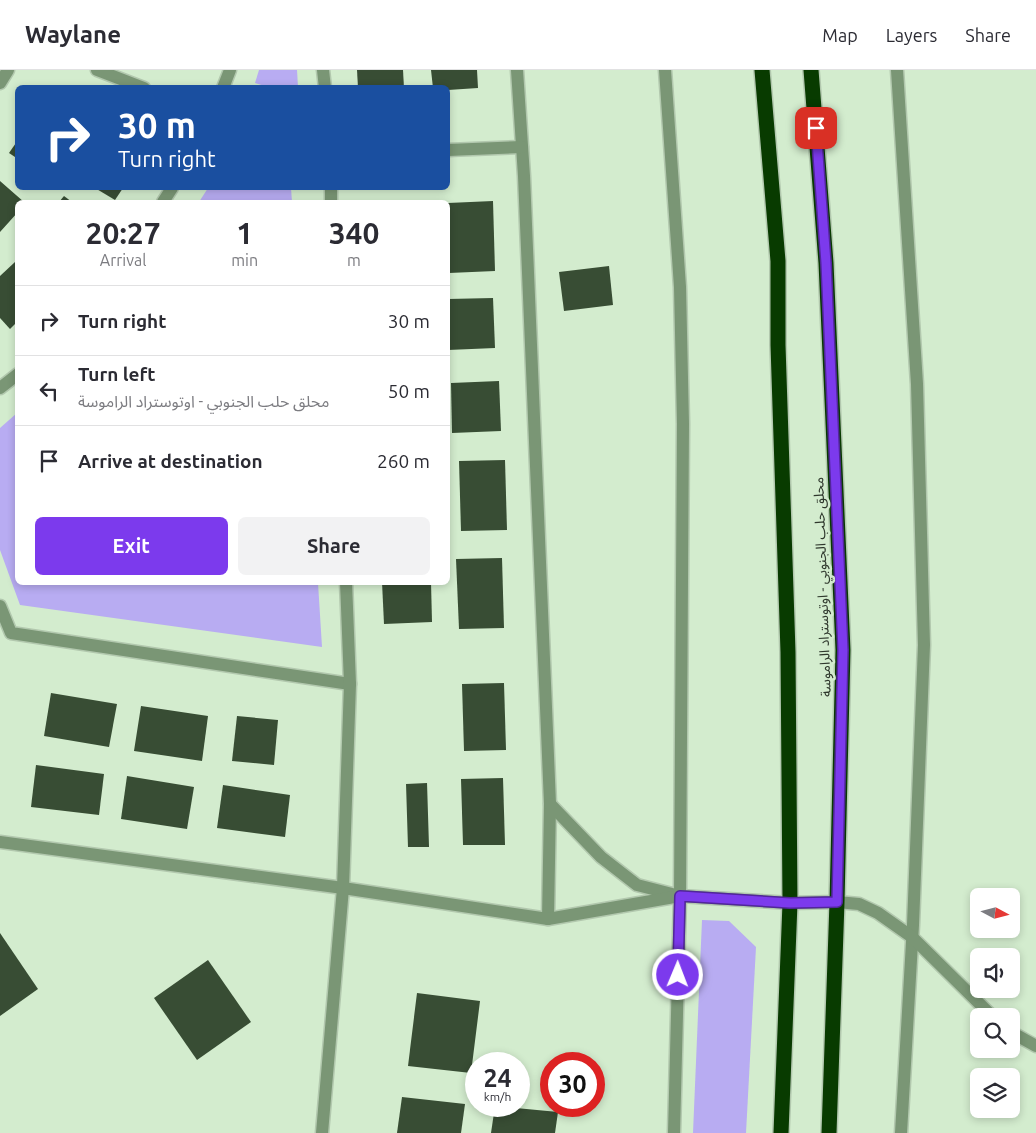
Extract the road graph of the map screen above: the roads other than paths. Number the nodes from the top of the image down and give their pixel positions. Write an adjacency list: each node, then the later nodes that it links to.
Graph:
1 (8, 70): 10 (street)
2 (97, 70): 11 (street)
3 (230, 70): 12 (street)
4 (323, 70): 13 (street)
5 (517, 70): 14 (street)
6 (665, 70): 24 (street)
7 (762, 70): 26 (highway)
8 (811, 70): 25 (highway, محلق حلب الجنوبي - اوتوستراد الراموسة)
9 (896, 70): 28 (street)
10 (0, 83)
11 (136, 85)
12 (224, 85)
13 (324, 85)
14 (522, 146): 15 (street); 21 (street)
15 (450, 150)
16 (15, 376): 17 (street)
17 (0, 388)
18 (346, 585): 20 (street)
19 (0, 606): 20 (street)
20 (350, 684): 23 (street)
21 (550, 804): 24 (street); 27 (street)
22 (0, 842): 23 (street)
23 (343, 888): 27 (street); 32 (street)
24 (680, 896): 26 (street); 27 (street); 33 (street)
25 (837, 902): 26 (street); 28 (street); 35 (highway, محلق حلب الجنوبي - اوتوستراد الراموسة)
26 (790, 903): 34 (highway)
27 (548, 918)
28 (912, 936): 29 (street); 36 (street)
29 (984, 1008)
30 (1020, 1037): 31 (street)
31 (1036, 1046)
32 (322, 1133)
33 (674, 1133)
34 (781, 1133)
35 (829, 1133)
36 (901, 1133)

